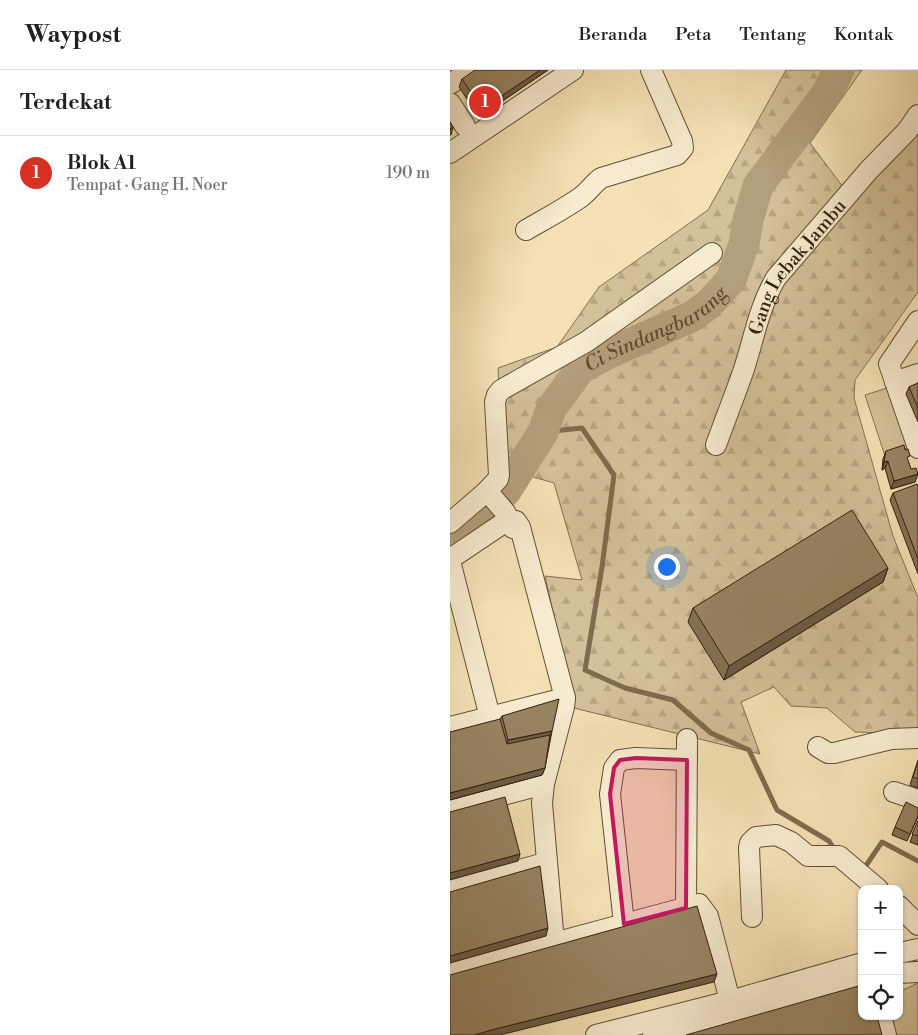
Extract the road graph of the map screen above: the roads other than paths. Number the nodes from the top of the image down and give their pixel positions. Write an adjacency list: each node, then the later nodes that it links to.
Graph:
1 (471, 70): 4 (street)
2 (573, 70): 8 (street)
3 (651, 70): 9 (street)
4 (450, 84)
5 (450, 103): 7 (street)
6 (918, 115): 14 (street, Gang Lebak Jambu)
7 (465, 126)
8 (450, 153)
9 (526, 230)
10 (712, 253): 16 (street)
11 (918, 321): 13 (street)
12 (918, 374): 13 (street)
13 (895, 382): 15 (street)
14 (716, 445)
15 (918, 448)
16 (488, 493): 17 (street); 18 (street)
17 (510, 517): 19 (street); 20 (street)
18 (450, 523)
19 (450, 560): 21 (street)
20 (565, 698): 21 (street); 27 (street)
21 (490, 717): 22 (street)
22 (450, 727)
23 (918, 738): 25 (street)
24 (687, 739): 26 (street)
25 (818, 747)
26 (687, 760): 34 (street); 37 (street)
27 (544, 784): 30 (street); 31 (street)
28 (894, 792): 29 (street)
29 (918, 800)
30 (450, 809)
31 (546, 863): 33 (street); 39 (street)
32 (873, 885): 36 (street)
33 (450, 889)
34 (686, 908): 37 (street); 47 (street)
35 (903, 910): 38 (street)
36 (752, 917)
37 (624, 924): 39 (street)
38 (918, 925)
39 (554, 944): 43 (street)
40 (918, 950): 41 (street)
41 (903, 952)
42 (858, 964): 47 (street)
43 (450, 971)
44 (918, 972): 45 (street)
45 (903, 973)
46 (858, 980): 50 (street)
47 (730, 1001): 49 (street)
48 (882, 1020): 51 (street)
49 (596, 1035)
50 (653, 1035)
51 (886, 1035)

